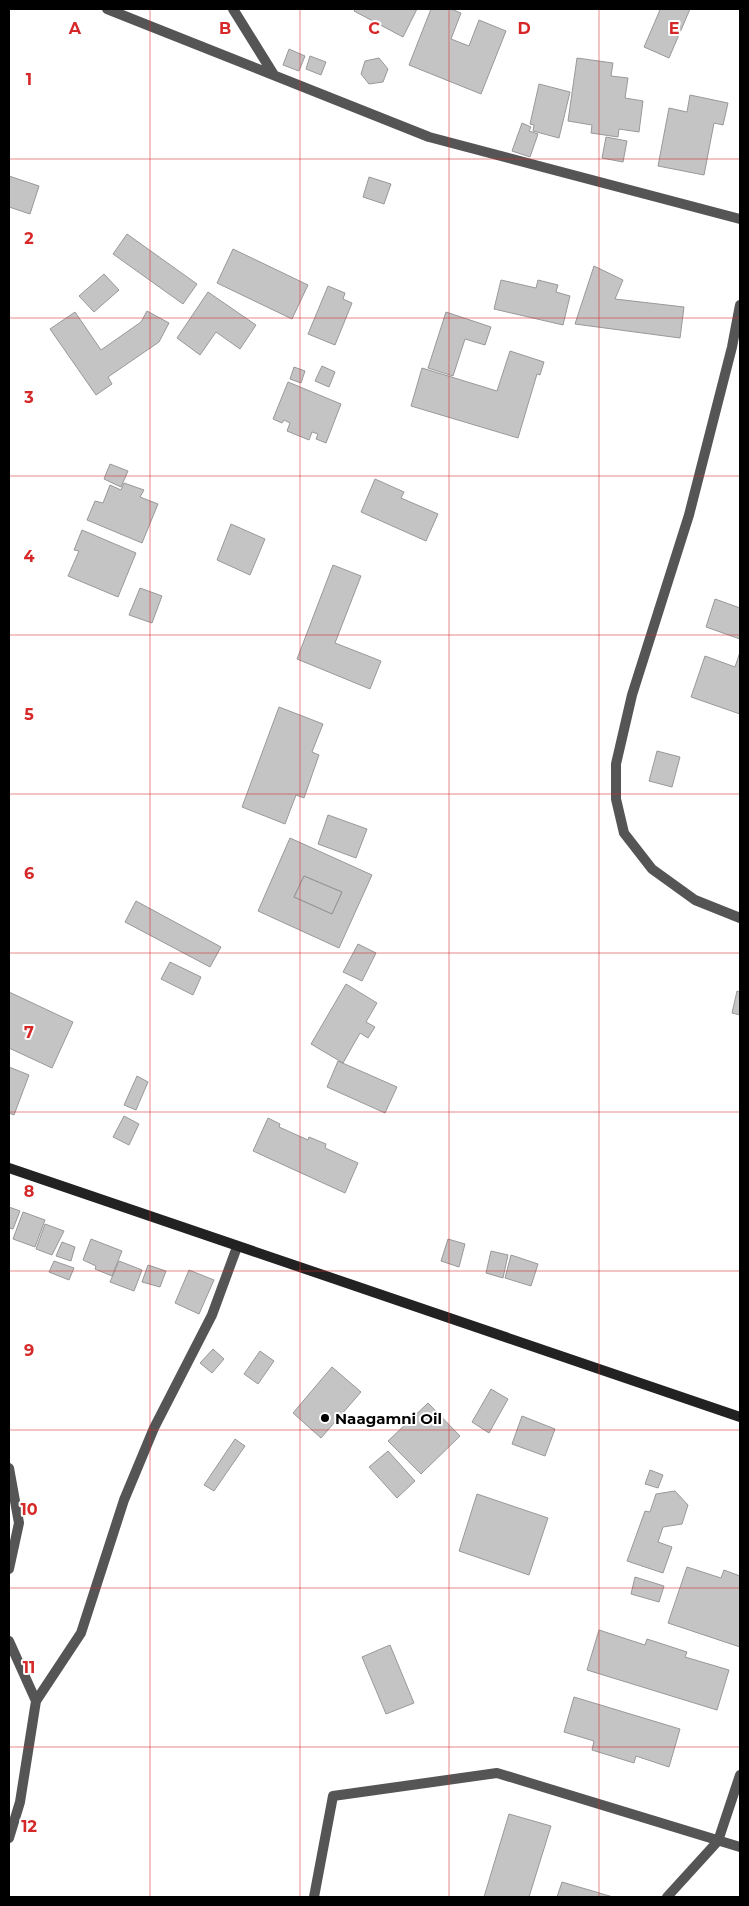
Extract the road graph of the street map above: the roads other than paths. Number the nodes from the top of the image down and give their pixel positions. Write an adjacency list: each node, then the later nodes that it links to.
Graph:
1 (107, 9): 3 (street)
2 (233, 9): 3 (street)
3 (274, 75): 4 (street)
4 (740, 219)
5 (740, 305): 6 (street)
6 (740, 918)
7 (9, 1168): 8 (main road)
8 (237, 1247): 9 (main road); 13 (street)
9 (740, 1417)
10 (9, 1468): 11 (street)
11 (9, 1569)
12 (9, 1642): 13 (street)
13 (36, 1701): 15 (street)
14 (740, 1775): 16 (street)
15 (9, 1838)
16 (718, 1841): 17 (street); 18 (street); 19 (street)
17 (740, 1847)
18 (314, 1897)
19 (667, 1897)

